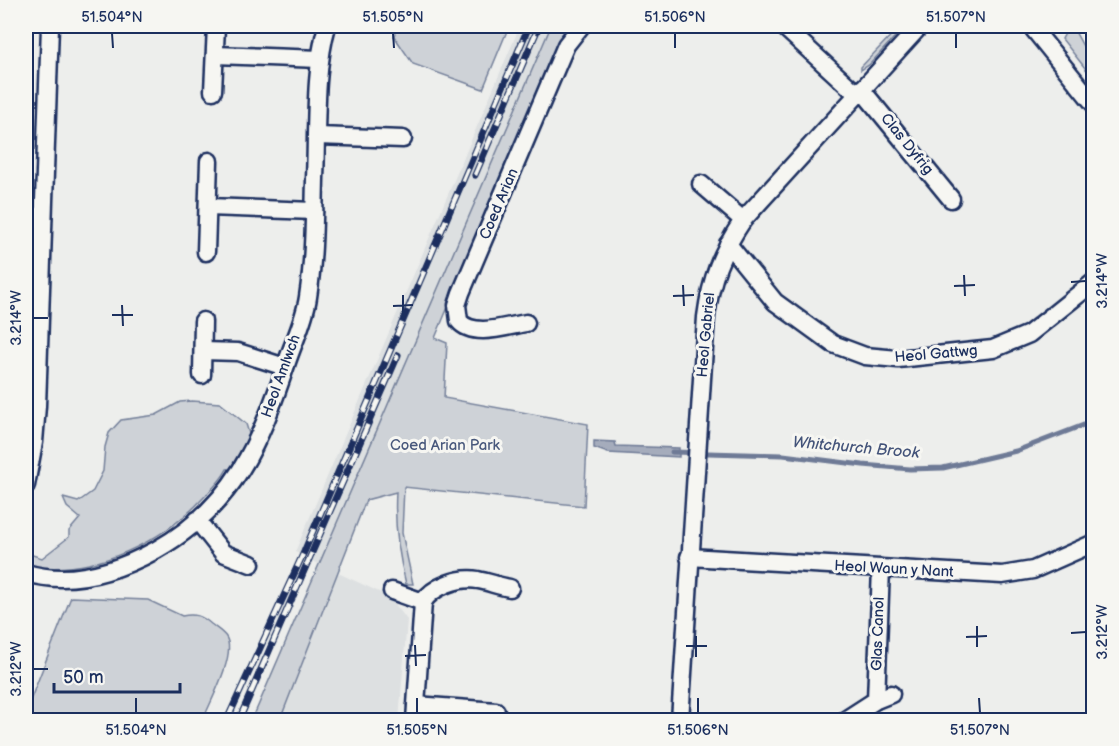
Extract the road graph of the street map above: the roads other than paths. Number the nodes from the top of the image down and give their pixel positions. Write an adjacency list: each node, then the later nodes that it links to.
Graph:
1 (50, 26): 24 (street)
2 (216, 26): 8 (street)
3 (327, 26): 9 (street, Heol Amlwch)
4 (581, 26): 26 (street, Coed Arian)
5 (783, 26): 11 (street, Clas Dyfrig)
6 (920, 26): 11 (street, Heol Gabriel)
7 (1031, 26): 12 (street)
8 (215, 55): 9 (street); 10 (street)
9 (320, 59): 13 (street, Heol Amlwch)
10 (213, 91)
11 (859, 92): 17 (street, Clas Dyfrig); 20 (street, Heol Gabriel)
12 (1094, 104)
13 (317, 136): 14 (street); 19 (street, Heol Amlwch)
14 (403, 139)
15 (209, 161): 18 (street)
16 (701, 184): 20 (street)
17 (951, 199)
18 (208, 207): 19 (street); 22 (street)
19 (314, 211): 28 (street, Heol Amlwch)
20 (743, 220): 21 (street, Heol Gabriel)
21 (728, 244): 23 (street, Heol Gattwg); 33 (street, Heol Gabriel)
22 (206, 252)
23 (1094, 282)
24 (33, 296): 30 (street)
25 (203, 321): 27 (street)
26 (526, 322)
27 (203, 351): 28 (street); 29 (street)
28 (285, 367): 31 (street, Heol Amlwch)
29 (202, 375)
30 (26, 485)
31 (197, 520): 34 (street); 36 (street, Heol Amlwch)
32 (1094, 543): 35 (street, Heol Waun y Nant)
33 (689, 557): 35 (street, Heol Waun y Nant); 42 (street, Heol Gabriel)
34 (251, 564)
35 (881, 568): 43 (street, Glas Canol)
36 (26, 573)
37 (510, 588): 39 (street)
38 (392, 591): 39 (street)
39 (423, 602): 41 (street)
40 (496, 711): 41 (street)
41 (415, 713)
42 (680, 720)
43 (845, 720)

